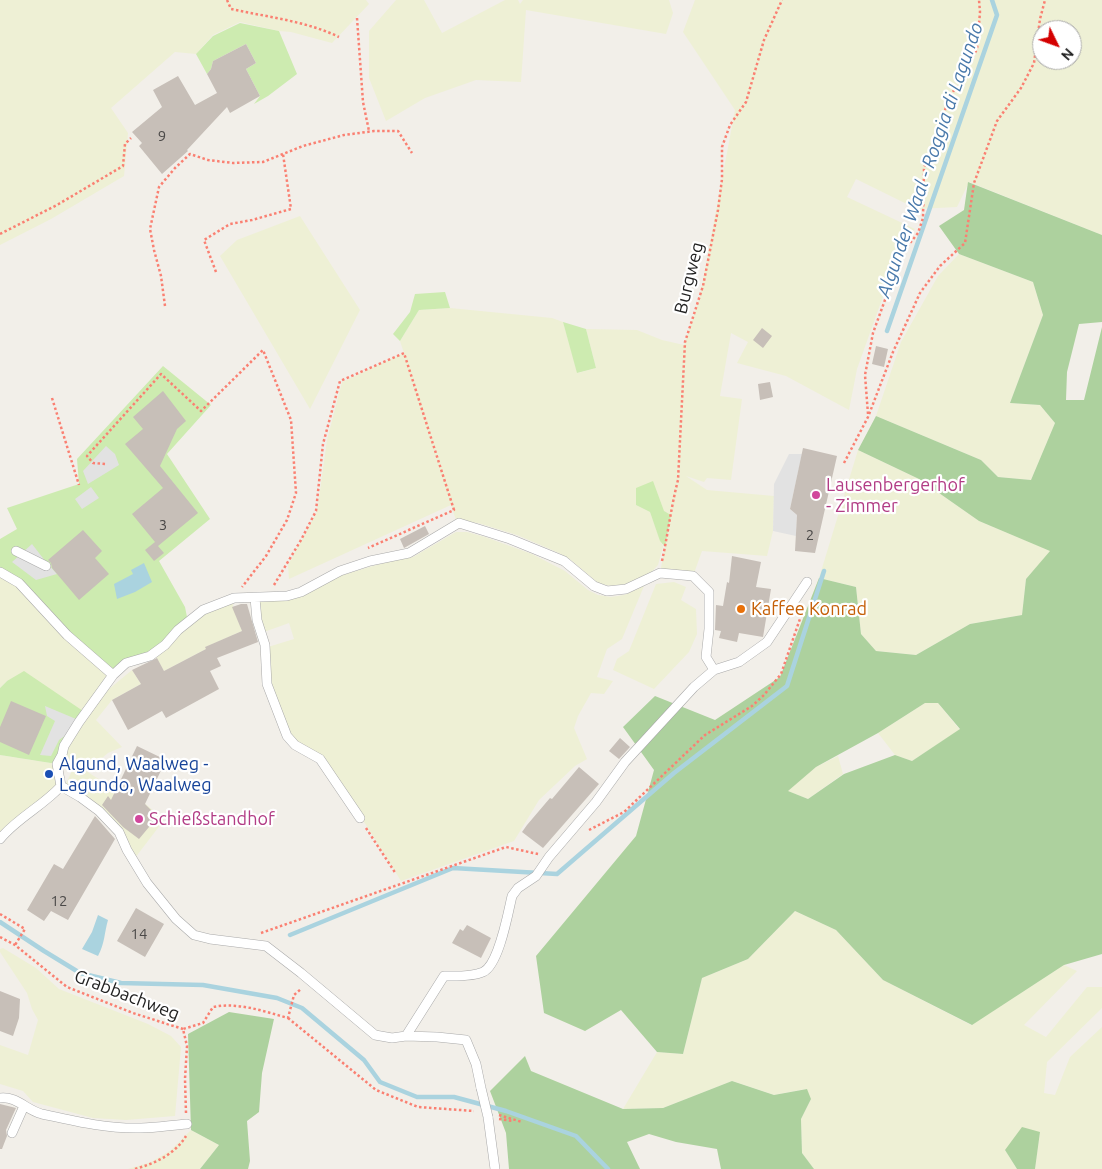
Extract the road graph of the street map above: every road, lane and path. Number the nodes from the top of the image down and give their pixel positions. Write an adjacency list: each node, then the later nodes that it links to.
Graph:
1 (227, 0): 6 (path)
2 (782, 0): 23 (path, Burgweg)
3 (979, 0): 15 (path)
4 (1045, 0): 15 (path)
5 (357, 18): 7 (path)
6 (339, 37)
7 (369, 132): 9 (path); 10 (path)
8 (131, 138): 11 (path)
9 (412, 153)
10 (283, 154): 12 (path); 13 (path)
11 (0, 234)
12 (216, 272)
13 (165, 306)
14 (52, 398): 18 (path)
15 (868, 417): 16 (path)
16 (844, 463)
17 (106, 464): 26 (path)
18 (78, 485)
19 (16, 551): 21 (lane)
20 (360, 551): 25 (path)
21 (46, 566)
22 (0, 572): 30 (lane)
23 (660, 572): 27 (lane); 29 (lane)
24 (807, 582): 29 (lane)
25 (282, 586)
26 (234, 598): 27 (lane); 30 (lane)
27 (255, 598): 32 (lane)
28 (803, 610): 33 (path)
29 (714, 670): 35 (lane)
30 (113, 675): 31 (lane)
31 (62, 786): 34 (lane); 39 (lane)
32 (360, 818): 36 (path)
33 (583, 833)
34 (0, 839)
35 (549, 857): 39 (path); 44 (lane)
36 (396, 874)
37 (0, 914): 40 (path)
38 (0, 937): 40 (path, Grabbachweg)
39 (245, 942): 44 (lane)
40 (15, 945): 43 (path, Grabbachweg)
41 (306, 985): 42 (path)
42 (288, 1018): 43 (path); 47 (path)
43 (183, 1029): 48 (path)
44 (406, 1036): 47 (lane, bridge)
45 (0, 1098): 46 (lane)
46 (24, 1106): 48 (lane); 49 (lane)
47 (487, 1114): 47 (path); 51 (lane)
48 (187, 1124): 50 (path)
49 (12, 1133)
50 (135, 1169)
51 (495, 1169)

